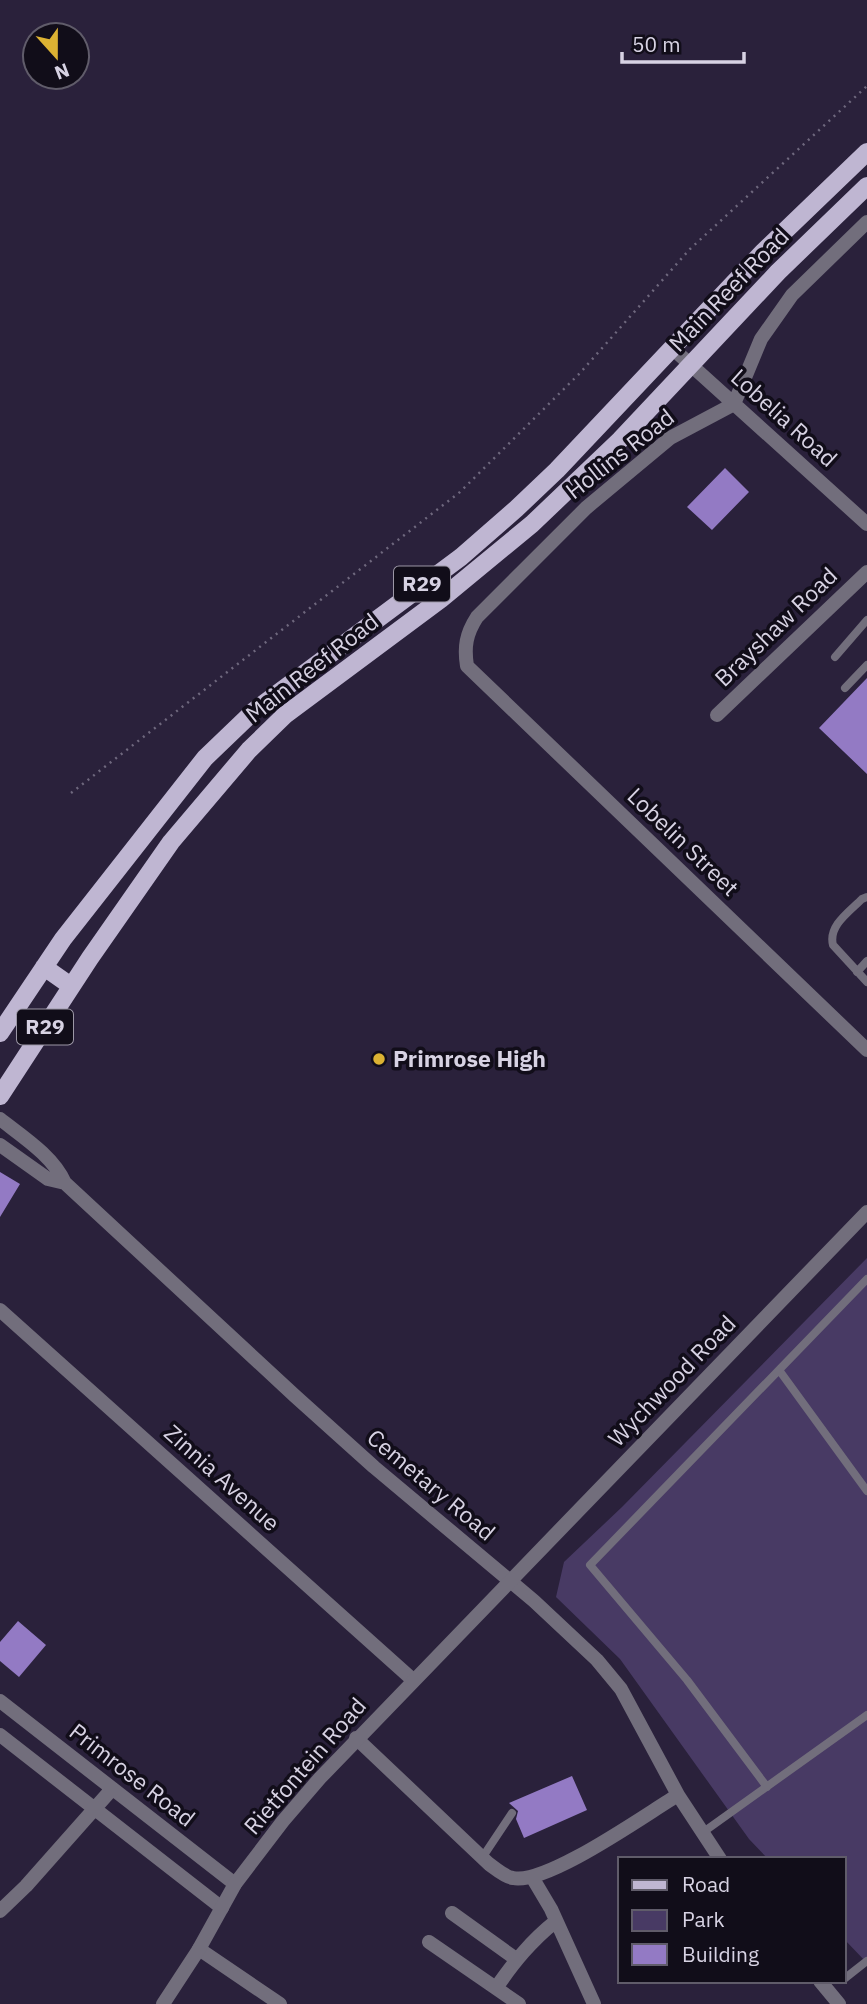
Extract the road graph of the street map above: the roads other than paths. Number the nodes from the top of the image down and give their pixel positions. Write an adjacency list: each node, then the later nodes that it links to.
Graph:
1 (867, 152): 4 (main road, Main Reef Road / R29)
2 (867, 186): 5 (main road, Main Reef Road / R29)
3 (867, 222): 6 (street)
4 (671, 347): 5 (street, Lobelia Road); 17 (main road, Main Reef Road / R29)
5 (691, 365): 6 (street, Lobelia Road); 20 (main road, Main Reef Road / R29)
6 (734, 404): 7 (street, Lobelia Road); 12 (street, Hollins Road)
7 (867, 524)
8 (867, 572): 14 (street, Brayshaw Road)
9 (867, 620): 10 (lane)
10 (835, 657)
11 (867, 665): 13 (lane)
12 (467, 666): 23 (street, Lobelin Street)
13 (845, 688)
14 (717, 715)
15 (867, 897): 18 (lane)
16 (867, 961): 18 (lane)
17 (44, 967): 20 (main road); 21 (main road, Main Reef Road / R29)
18 (857, 972): 19 (lane)
19 (867, 982)
20 (72, 986): 24 (main road, Main Reef Road / R29)
21 (7, 1015): 22 (main road, Main Reef Road / R29)
22 (0, 1032)
23 (867, 1050)
24 (0, 1096)
25 (0, 1119): 27 (street, Cemetary Road)
26 (0, 1145): 27 (street, Cemetary Road)
27 (65, 1183): 33 (street, Cemetary Road)
28 (867, 1212): 33 (street, Wychwood Road)
29 (867, 1279): 31 (lane)
30 (0, 1310): 34 (street, Zinnia Avenue)
31 (779, 1370): 32 (lane); 39 (lane)
32 (867, 1491)
33 (510, 1580): 34 (street, Rietfontein Road); 41 (street, Cemetary Road)
34 (413, 1680): 38 (street, Rietfontein Road)
35 (0, 1701): 40 (street, Primrose Road)
36 (867, 1715): 39 (lane)
37 (0, 1735): 42 (street)
38 (356, 1738): 46 (street); 48 (street, Rietfontein Road)
39 (767, 1787): 44 (lane)
40 (112, 1788): 42 (street); 48 (street, Primrose Road)
41 (678, 1795): 44 (street, Cemetary Road); 47 (street)
42 (95, 1808): 49 (street); 50 (street)
43 (512, 1813): 46 (lane)
44 (702, 1833): 45 (street, Cemetary Road)
45 (719, 1857)
46 (482, 1858): 47 (street)
47 (532, 1877): 52 (street)
48 (235, 1884): 49 (street, Rietfontein Road)
49 (222, 1908): 54 (street, Rietfontein Road)
50 (0, 1911)
51 (452, 1913): 55 (street)
52 (556, 1921): 55 (street); 63 (street)
53 (429, 1942): 59 (street)
54 (199, 1949): 60 (street, Rietfontein Road); 61 (street)
55 (516, 1959): 59 (street)
56 (867, 1961): 57 (lane)
57 (846, 1978)
58 (824, 1986): 64 (street)
59 (496, 1988): 62 (street)
60 (163, 2004)
61 (279, 2004)
62 (519, 2004)
63 (594, 2004)
64 (839, 2004)

